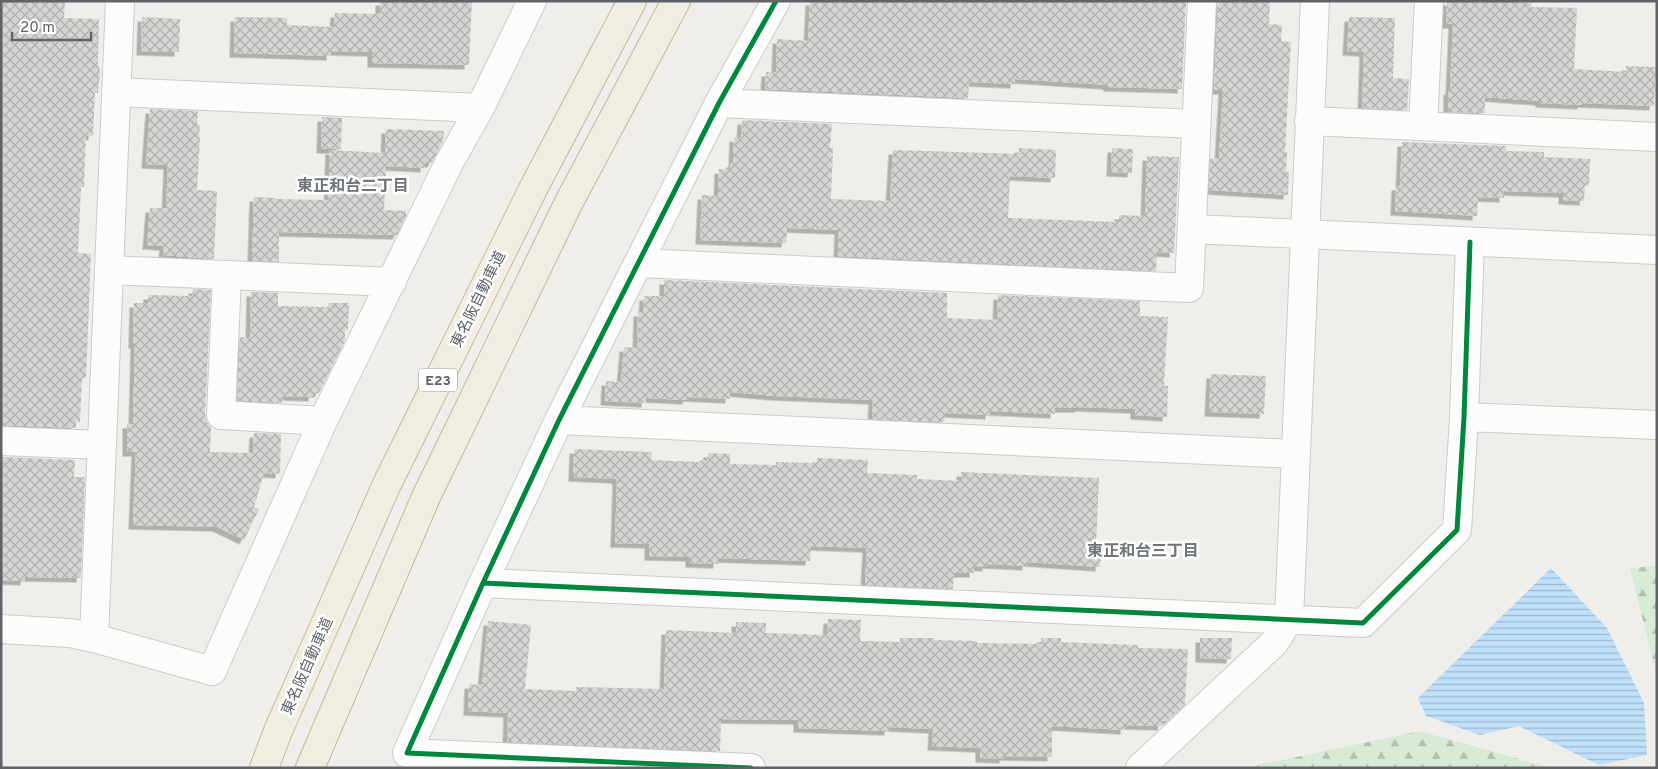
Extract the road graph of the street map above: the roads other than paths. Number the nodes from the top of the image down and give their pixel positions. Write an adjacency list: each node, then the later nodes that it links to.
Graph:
1 (120, 1): 9 (street)
2 (532, 1): 11 (street)
3 (632, 1): 35 (highway, 東名阪自動車道 / E23)
4 (676, 1): 36 (highway, E23)
5 (776, 1): 10 (street)
6 (1202, 1): 13 (street)
7 (1315, 1): 12 (street)
8 (1428, 1): 14 (street)
9 (116, 92): 11 (street); 21 (street)
10 (719, 103): 13 (street); 20 (street)
11 (480, 108): 23 (street)
12 (1309, 121): 14 (street); 17 (street)
13 (1196, 124): 16 (street)
14 (1423, 126): 15 (street)
15 (1657, 137)
16 (1192, 229): 17 (street); 20 (street)
17 (1305, 234): 18 (street); 30 (street)
18 (1470, 242): 19 (street); 24 (street)
19 (1657, 250)
20 (639, 263): 25 (street)
21 (110, 270): 22 (street); 29 (street)
22 (227, 275): 23 (street); 26 (street)
23 (392, 282): 26 (street)
24 (1464, 417): 27 (street); 32 (street)
25 (559, 420): 30 (street); 31 (street)
26 (324, 421): 34 (street)
27 (1657, 425)
28 (1, 442): 29 (street)
29 (102, 445): 34 (street)
30 (1295, 454): 32 (street)
31 (483, 583): 32 (street); 37 (street)
32 (1289, 619): 38 (street)
33 (1, 629): 34 (street)
34 (94, 638)
35 (264, 768)
36 (310, 768)
37 (751, 768)
38 (1140, 768)

